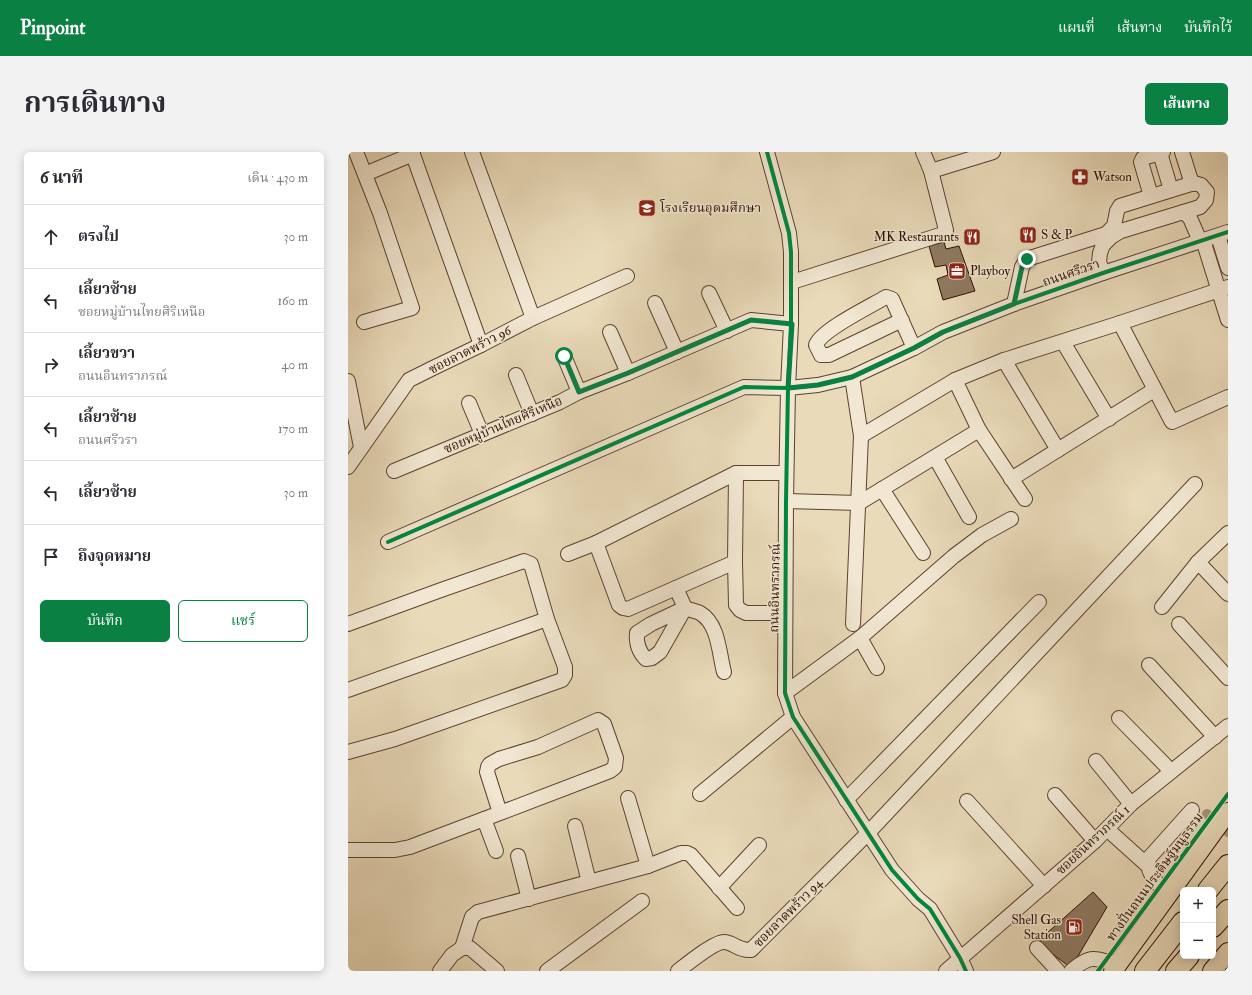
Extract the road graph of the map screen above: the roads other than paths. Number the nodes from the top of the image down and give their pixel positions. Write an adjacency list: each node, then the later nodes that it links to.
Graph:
1 (356, 152): 10 (street)
2 (472, 152): 25 (street)
3 (767, 152): 20 (street, ถนนอินทราภรณ์)
4 (924, 152): 9 (street)
5 (1182, 152): 11 (street)
6 (412, 153): 10 (street); 34 (street)
7 (988, 153): 9 (street)
8 (1161, 153): 12 (street); 13 (street)
9 (931, 171): 20 (street)
10 (365, 174): 28 (street)
11 (1192, 184): 12 (street); 14 (street)
12 (1172, 190): 13 (street)
13 (1151, 196): 24 (street)
14 (1184, 212): 16 (street); 18 (street)
15 (1223, 234): 16 (street, ถนนศรีวรา); 17 (street)
16 (1202, 240): 18 (street, ถนนศรีวรา); 21 (street)
17 (1228, 268)
18 (1103, 273): 24 (street, ถนนศรีวรา)
19 (627, 276): 25 (street, ซอยลาดพร้าว 96)
20 (792, 282): 30 (street, ถนนอินทราภรณ์)
21 (1223, 288): 27 (street); 29 (street)
22 (709, 293): 31 (street)
23 (655, 303): 36 (street)
24 (1014, 304): 35 (street, ถนนศรีวรา)
25 (533, 318): 34 (street, ซอยลาดพร้าว 96)
26 (902, 320): 26 (street); 35 (street)
27 (1228, 320)
28 (364, 322)
29 (1120, 323): 33 (street); 45 (street)
30 (792, 324): 31 (street, ซอยหมู่บ้านไทยศิริเหนือ); 44 (street, ถนนอินทราภรณ์)
31 (727, 331): 36 (street, ซอยหมู่บ้านไทยศิริเหนือ)
32 (610, 332): 39 (street)
33 (1063, 342): 38 (street); 50 (street)
34 (481, 345): 54 (street, ซอยลาดพร้าว 96)
35 (914, 348): 41 (street, ถนนศรีวรา)
36 (677, 352): 39 (street, ซอยหมู่บ้านไทยศิริเหนือ)
37 (564, 356): 46 (street)
38 (1004, 360): 42 (street); 55 (street)
39 (628, 373): 46 (street, ซอยหมู่บ้านไทยศิริเหนือ)
40 (516, 374): 49 (street)
41 (852, 377): 44 (street, ถนนศรีวรา); 53 (street)
42 (954, 380): 51 (street); 53 (street)
43 (348, 381): 54 (street)
44 (788, 388): 60 (street, ถนนอินทราภรณ์); 70 (street, ถนนศรีวรา)
45 (1154, 390): 47 (street); 50 (street)
46 (579, 392): 49 (street, ซอยหมู่บ้านไทยศิริเหนือ)
47 (1228, 397)
48 (469, 403): 52 (street)
49 (532, 414): 52 (street, ซอยหมู่บ้านไทยศิริเหนือ)
50 (1109, 419): 55 (street)
51 (979, 430): 56 (street); 61 (street)
52 (482, 434): 58 (street, ซอยหมู่บ้านไทยศิริเหนือ)
53 (861, 436): 66 (street)
54 (361, 447): 57 (street, ซอยลาดพร้าว 96)
55 (1058, 450): 61 (street)
56 (935, 457): 63 (street); 67 (street)
57 (348, 467)
58 (394, 471)
59 (736, 473): 60 (street); 71 (street); 74 (street)
60 (786, 473): 65 (street, ถนนอินทราภรณ์)
61 (1011, 479): 64 (street)
62 (1194, 484): 111 (street)
63 (882, 489): 66 (street); 73 (street)
64 (1025, 499)
65 (786, 501): 66 (street); 80 (street, ถนนอินทราภรณ์)
66 (859, 504): 83 (street)
67 (969, 516)
68 (1012, 519): 85 (street)
69 (1228, 533): 75 (street)
70 (388, 542)
71 (596, 543): 72 (street); 76 (street)
72 (568, 554)
73 (923, 554)
74 (735, 562): 76 (street); 80 (street)
75 (1198, 562): 77 (street); 79 (street)
76 (676, 588): 88 (street)
77 (1228, 594)
78 (1039, 602): 102 (street)
79 (1162, 606)
80 (784, 613): 91 (street, ถนนอินทราภรณ์)
81 (547, 619): 82 (street); 90 (street); 96 (street)
82 (348, 624)
83 (853, 624)
84 (1179, 624): 89 (street)
85 (860, 638): 87 (street); 91 (street)
86 (1149, 665): 95 (street)
87 (877, 668)
88 (724, 672)
89 (1228, 678)
90 (348, 690)
91 (785, 693): 92 (street, ถนนอินทราภรณ์)
92 (793, 717): 99 (street); 102 (street, ถนนอินทราภรณ์)
93 (1119, 718): 98 (street)
94 (1228, 726): 95 (street, ซอยอินทราภรณ์ 1)
95 (1215, 737): 98 (street, ซอยอินทราภรณ์ 1)
96 (348, 752)
97 (1096, 761): 104 (street)
98 (1171, 771): 104 (street, ซอยอินทราภรณ์ 1)
99 (700, 794)
100 (1055, 795): 112 (street)
101 (628, 798): 119 (street)
102 (846, 800): 111 (street, ถนนอินทราภรณ์)
103 (967, 801): 121 (street)
104 (1131, 804): 110 (street, ซอยอินทราภรณ์ 1)
105 (1192, 810): 117 (street)
106 (500, 813): 106 (street); 107 (street)
107 (484, 819): 114 (street); 115 (street)
108 (1223, 819): 124 (main road)
109 (575, 826): 120 (street)
110 (1107, 829): 112 (street, ซอยอินทราภรณ์ 1); 117 (street)
111 (868, 833): 135 (street, ถนนอินทราภรณ์); 140 (street, ซอยลาดพร้าว 94)
112 (1095, 841): 121 (street, ซอยอินทราภรณ์ 1)
113 (759, 845): 123 (street)
114 (348, 850)
115 (496, 850)
116 (518, 856): 125 (street)
117 (1147, 865): 124 (street)
118 (1228, 865): 122 (highway)
119 (648, 866): 120 (street); 123 (street)
120 (589, 882): 125 (street)
121 (1044, 886): 135 (street, ซอยอินทราภรณ์ 1)
122 (1210, 887)
123 (719, 888): 127 (street)
124 (1168, 895): 136 (main road)
125 (529, 899): 131 (street)
126 (642, 901): 139 (street)
127 (737, 908)
128 (1228, 910): 130 (highway)
129 (1182, 923): 144 (highway)
130 (1216, 924)
131 (462, 948): 137 (street); 138 (street)
132 (1037, 948): 142 (street)
133 (1228, 952): 146 (main road)
134 (1186, 959): 145 (highway)
135 (963, 965): 141 (street, ซอยอินทราภรณ์ 1)
136 (1120, 965): 143 (street)
137 (440, 971)
138 (497, 971)
139 (547, 971)
140 (678, 971)
141 (946, 971)
142 (1058, 971)
143 (1070, 971)
144 (1145, 971)
145 (1176, 971)
146 (1212, 971)

